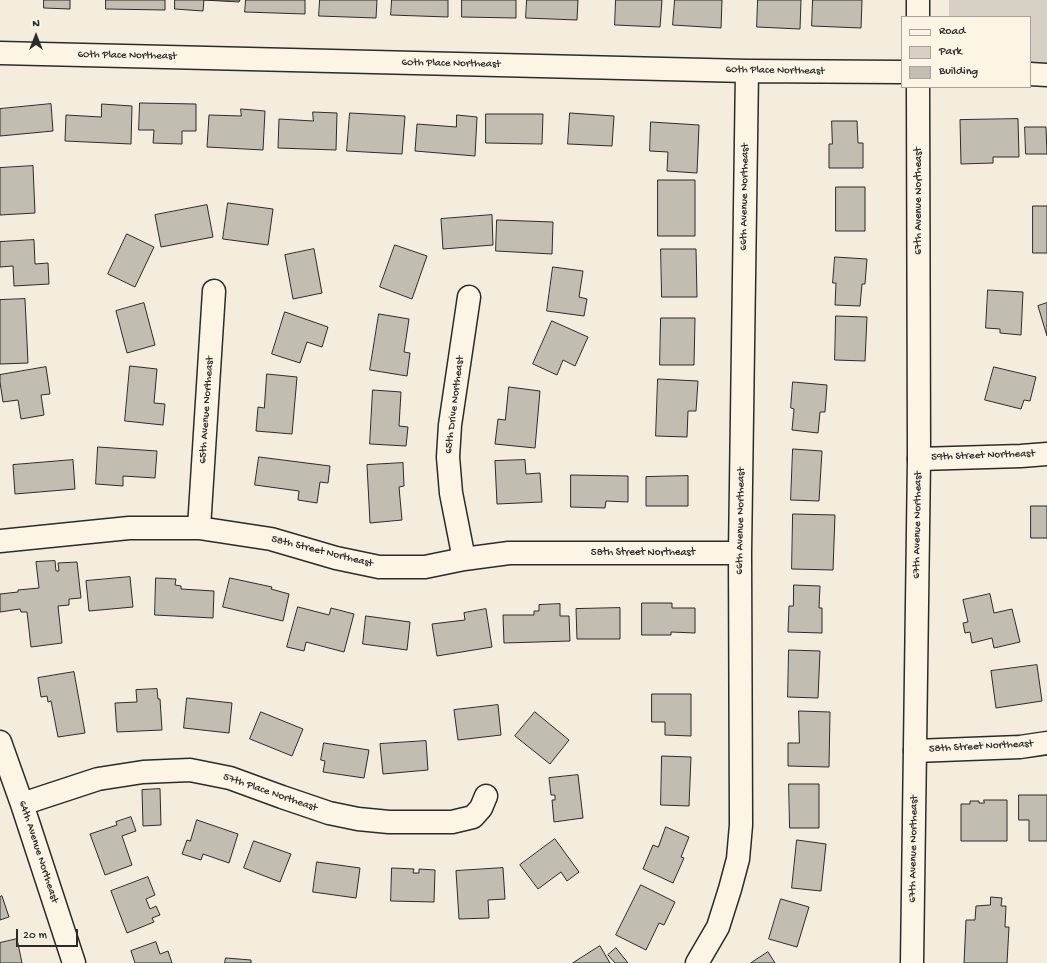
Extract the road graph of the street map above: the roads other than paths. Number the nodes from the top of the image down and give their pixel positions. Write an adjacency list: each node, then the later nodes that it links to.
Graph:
1 (918, 0): 2 (street)
2 (918, 16)
3 (0, 53): 4 (street, 60th Place Northeast)
4 (747, 71): 5 (street, 60th Place Northeast); 15 (street, 66th Avenue Northeast)
5 (901, 72)
6 (1031, 74): 7 (street)
7 (1047, 74)
8 (918, 88): 12 (street, 67th Avenue Northeast)
9 (214, 291): 13 (street, 65th Avenue Northeast)
10 (469, 297): 16 (street, 65th Drive Northeast)
11 (1047, 454): 12 (street, 59th Street Northeast)
12 (920, 458): 19 (street, 67th Avenue Northeast)
13 (199, 528): 14 (street, 58th Street Northeast); 16 (street, 58th Street Northeast)
14 (0, 541)
15 (740, 553): 16 (street, 58th Street Northeast); 23 (street, 66th Avenue Northeast)
16 (464, 559)
17 (0, 742): 21 (street, 64th Avenue Northeast)
18 (1047, 743): 19 (street, 58th Street Northeast)
19 (915, 751): 24 (street, 67th Avenue Northeast)
20 (486, 796): 21 (street, 57th Place Northeast)
21 (22, 804): 22 (street, 64th Avenue Northeast)
22 (74, 963)
23 (697, 963)
24 (912, 963)

